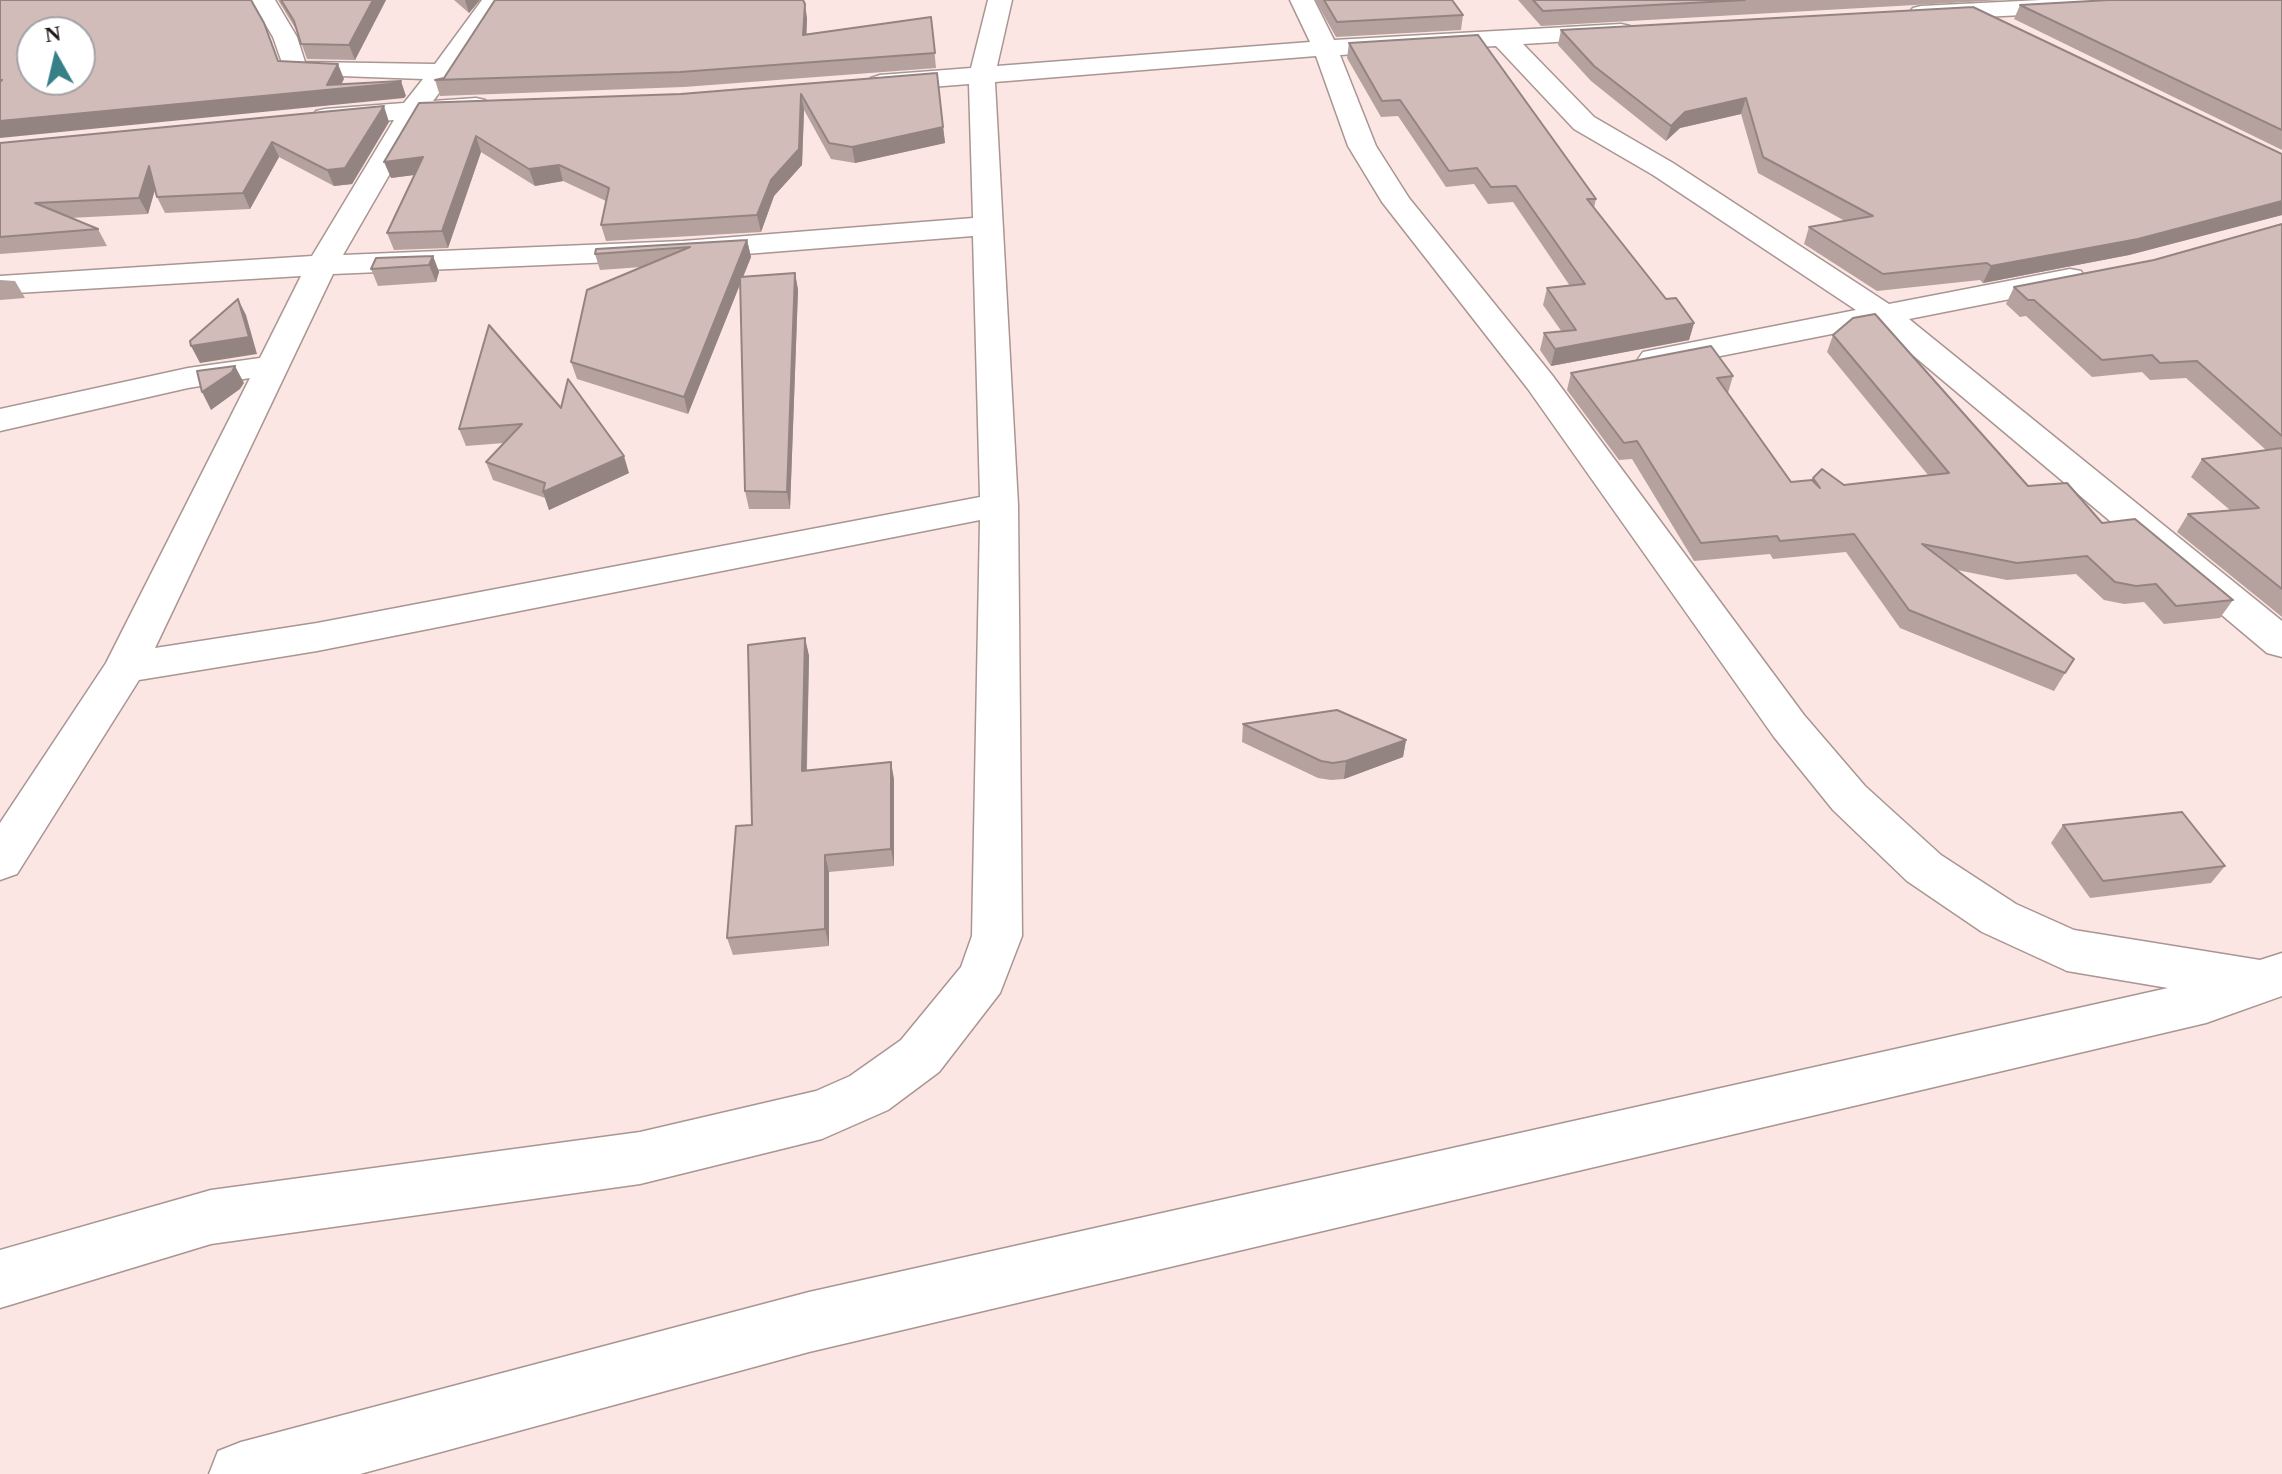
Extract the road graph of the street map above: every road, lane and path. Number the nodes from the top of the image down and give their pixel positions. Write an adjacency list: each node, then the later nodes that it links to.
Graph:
1 (263, 0): 13 (street)
2 (494, 0): 13 (street)
3 (1000, 0): 14 (street)
4 (1302, 0): 12 (street)
5 (2187, 0): 6 (street)
6 (2031, 4): 8 (street)
7 (1906, 11): 8 (street)
8 (1970, 11): 10 (street)
9 (1640, 30): 11 (street)
10 (2013, 32)
11 (1503, 38): 12 (street); 23 (street)
12 (1325, 48): 14 (street); 31 (street)
13 (442, 72): 17 (street)
14 (982, 75): 15 (street); 19 (street)
15 (857, 85)
16 (493, 105): 17 (street)
17 (414, 108): 18 (street); 20 (street)
18 (307, 119)
19 (990, 226): 20 (street); 27 (street)
20 (322, 265): 22 (street); 25 (street)
21 (2101, 272): 23 (street)
22 (0, 285)
23 (1882, 313): 24 (street); 28 (street)
24 (1630, 364)
25 (273, 365): 26 (street); 29 (street)
26 (0, 420)
27 (999, 505): 29 (street); 32 (street)
28 (2282, 643)
29 (125, 668): 30 (street)
30 (0, 861)
31 (2271, 978): 33 (street)
32 (0, 1279)
33 (241, 1474)

